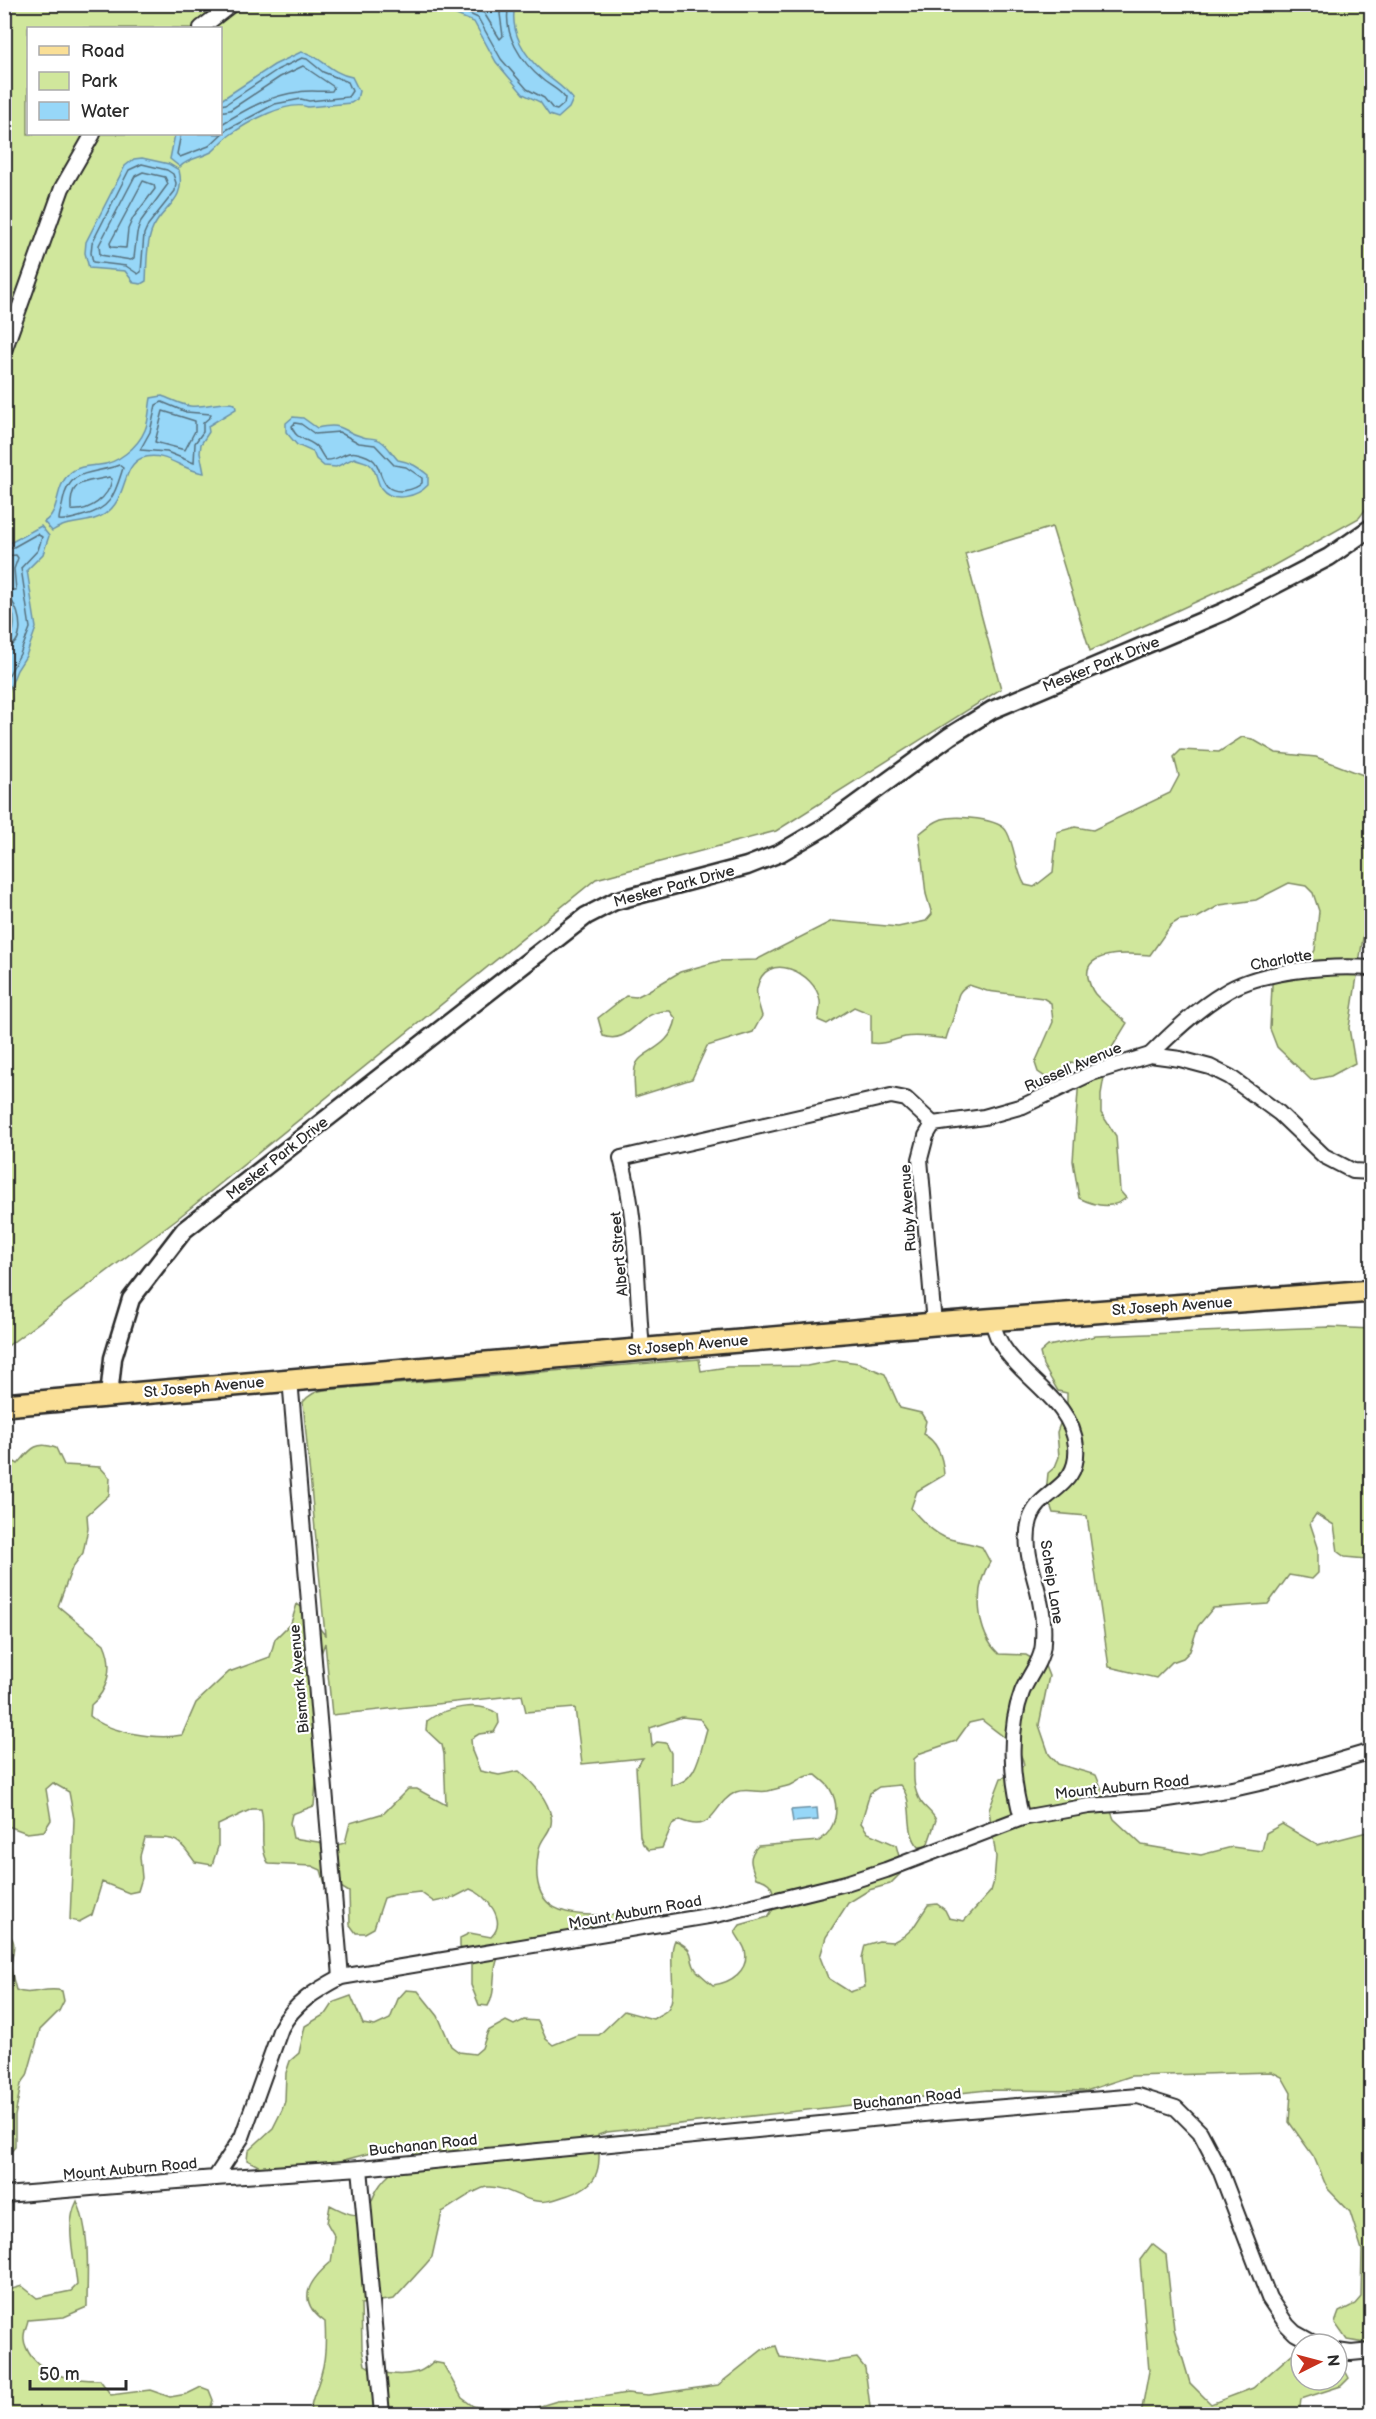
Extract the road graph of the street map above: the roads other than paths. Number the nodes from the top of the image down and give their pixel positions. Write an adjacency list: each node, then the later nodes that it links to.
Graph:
1 (232, 4): 2 (street)
2 (202, 27)
3 (92, 135): 4 (street)
4 (4, 351)
5 (1371, 527): 15 (street, Mesker Park Drive)
6 (1371, 968): 7 (street, Charlotte)
7 (1150, 1055): 8 (street, Russell Avenue); 9 (street, Russell Avenue)
8 (933, 1124): 12 (street, Ruby Avenue); 13 (street, Albert Street)
9 (1371, 1172)
10 (1371, 1291): 11 (main road, St Joseph Avenue)
11 (992, 1319): 12 (main road, St Joseph Avenue); 18 (street, Scheip Lane)
12 (934, 1324): 13 (main road, St Joseph Avenue)
13 (642, 1348): 14 (main road, St Joseph Avenue)
14 (290, 1379): 15 (main road, St Joseph Avenue); 19 (street, Bismark Avenue)
15 (109, 1396): 16 (main road, St Joseph Avenue)
16 (4, 1405)
17 (1371, 1751): 18 (street, Mount Auburn Road)
18 (1022, 1818): 19 (street, Mount Auburn Road)
19 (341, 1977): 21 (street, Mount Auburn Road)
20 (360, 2168): 21 (street, Buchanan Road); 23 (street, Buchanan Road); 26 (street, Buchanan Road)
21 (215, 2178): 22 (street, Mount Auburn Road)
22 (4, 2195)
23 (1296, 2332)
24 (1371, 2351): 25 (street)
25 (1349, 2353)
26 (382, 2415)

